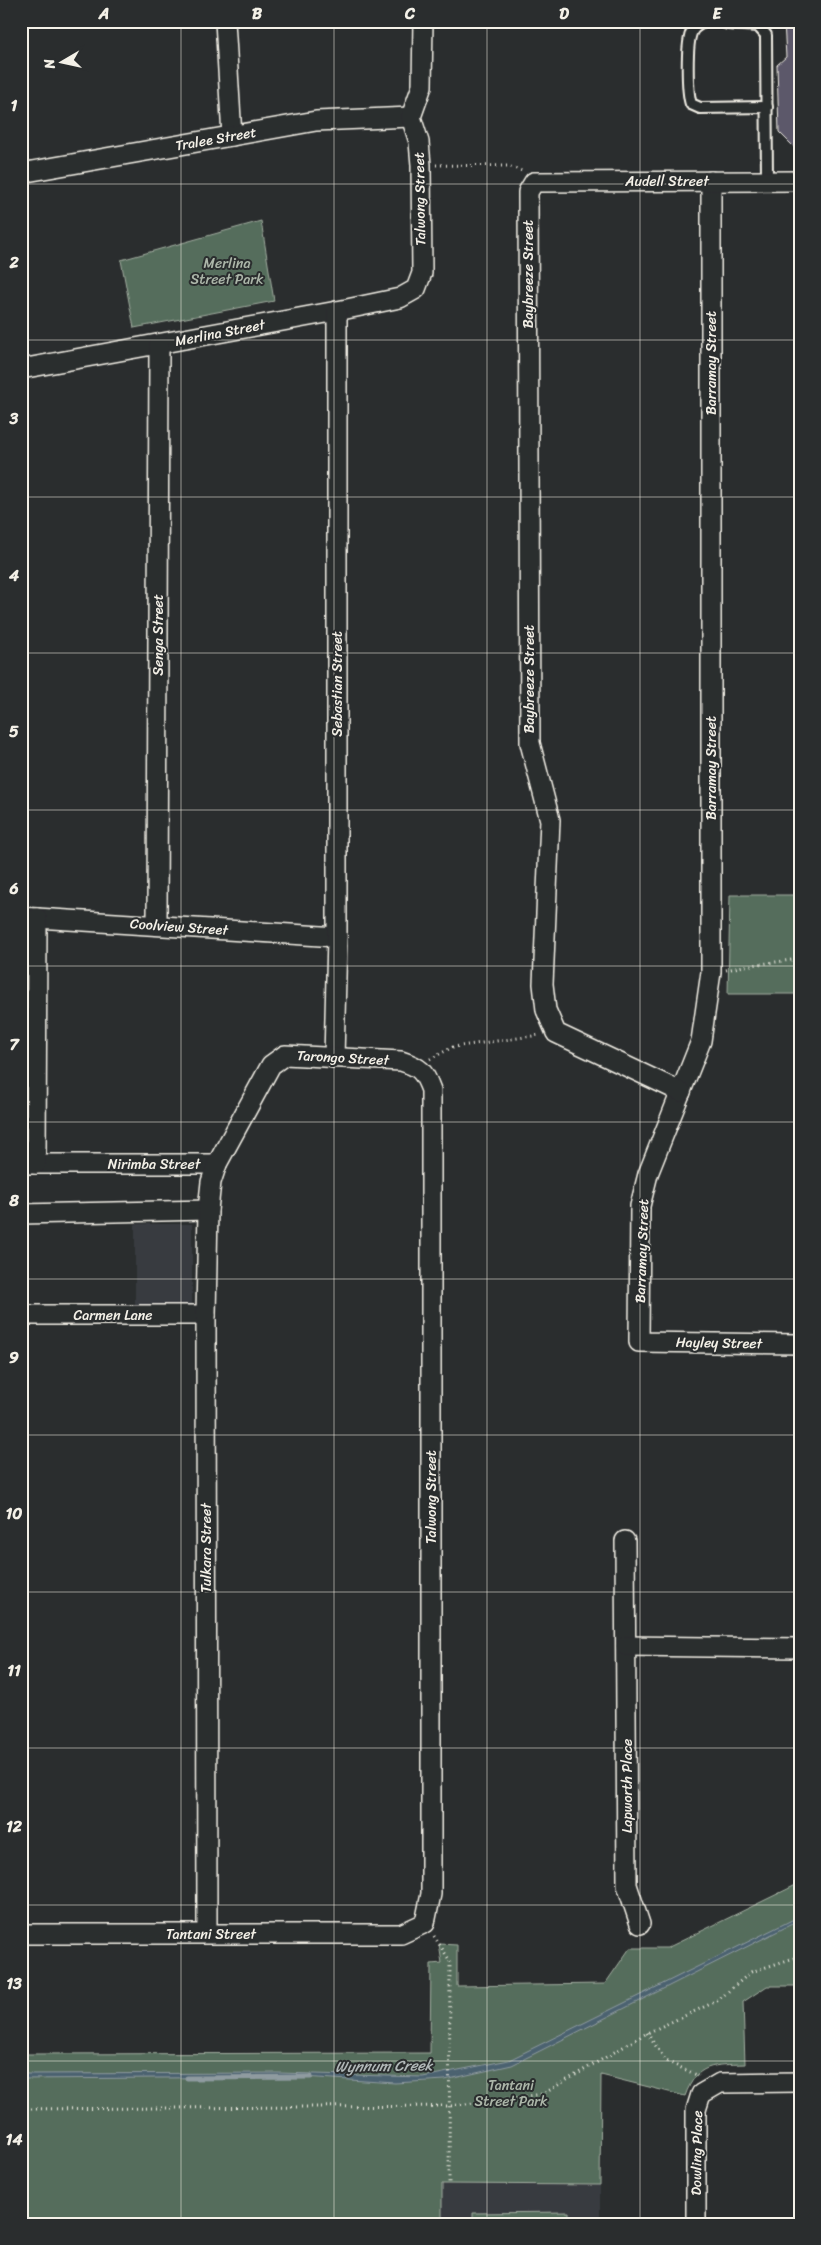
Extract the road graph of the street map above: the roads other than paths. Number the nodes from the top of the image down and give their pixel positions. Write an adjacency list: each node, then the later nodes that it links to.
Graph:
1 (226, 21): 7 (street)
2 (423, 21): 6 (street)
3 (704, 21): 5 (lane)
4 (720, 21): 5 (lane)
5 (767, 107): 11 (lane)
6 (411, 117): 7 (street, Tralee Street); 13 (street, Talwong Street)
7 (232, 136): 8 (street, Tralee Street)
8 (21, 173)
9 (530, 178): 10 (street, Audell Street); 23 (street, Baybreeze Street)
10 (711, 181): 11 (street, Audell Street); 23 (street, Barramay Street)
11 (766, 181): 12 (street, Audell Street)
12 (800, 181)
13 (416, 289): 14 (street, Merlina Street)
14 (337, 311): 15 (street, Merlina Street); 19 (street, Sebastian Street)
15 (159, 344): 16 (street, Merlina Street); 18 (street, Senga Street)
16 (21, 369)
17 (29, 917): 18 (street, Coolview Street); 24 (street)
18 (157, 925): 19 (street, Coolview Street)
19 (337, 937): 21 (street, Sebastian Street)
20 (285, 1055): 21 (street, Tarongo Street); 25 (street, Nirimba Street)
21 (334, 1058): 22 (street, Tarongo Street)
22 (409, 1063): 38 (street, Talwong Street)
23 (681, 1092): 30 (street, Barramay Street)
24 (29, 1164): 25 (street, Nirimba Street)
25 (217, 1164): 26 (street, Tulkara Street)
26 (208, 1210): 27 (street); 29 (street, Tulkara Street)
27 (21, 1214)
28 (21, 1315): 29 (street, Carmen Lane)
29 (206, 1315): 37 (street, Tulkara Street)
30 (639, 1342): 31 (street, Hayley Street)
31 (800, 1344)
32 (625, 1541): 33 (street, Lapworth Place)
33 (626, 1646): 34 (street); 35 (street, Lapworth Place)
34 (800, 1648)
35 (640, 1924)
36 (21, 1934): 37 (street, Tantani Street)
37 (207, 1934): 38 (street, Tantani Street)
38 (400, 1934)
39 (800, 2082): 40 (street, Dowling Place)
40 (696, 2224)

